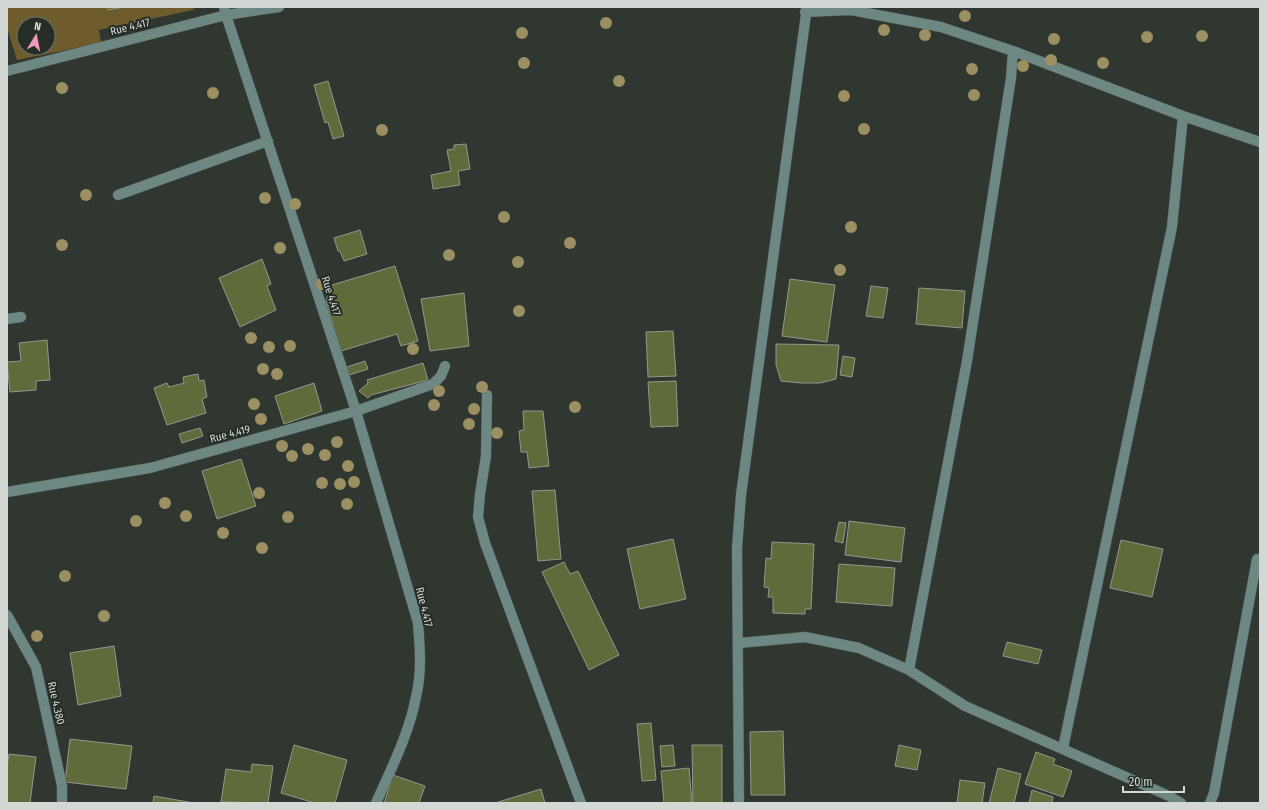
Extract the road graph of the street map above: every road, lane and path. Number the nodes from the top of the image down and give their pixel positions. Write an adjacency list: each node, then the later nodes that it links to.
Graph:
1 (279, 7): 3 (street)
2 (806, 10): 4 (street); 18 (street)
3 (225, 11): 5 (street, Rue 4.417); 7 (street, Rue 4.417)
4 (1013, 51): 6 (street); 19 (street)
5 (7, 71)
6 (1183, 116): 8 (street); 20 (street)
7 (268, 141): 9 (street); 14 (street, Rue 4.417)
8 (1260, 142)
9 (118, 195)
10 (21, 317): 11 (street)
11 (7, 319)
12 (445, 366): 14 (street, Rue 4.419)
13 (487, 395): 23 (street)
14 (356, 411): 15 (street, Rue 4.419); 22 (street, Rue 4.417)
15 (7, 492)
16 (1257, 559): 26 (street)
17 (7, 615): 21 (street, Rue 4.380)
18 (739, 643): 19 (street); 24 (street)
19 (909, 670): 20 (street)
20 (1063, 748): 25 (street)
21 (62, 803)
22 (376, 803)
23 (581, 803)
24 (740, 803)
25 (1181, 803)
26 (1210, 803)

